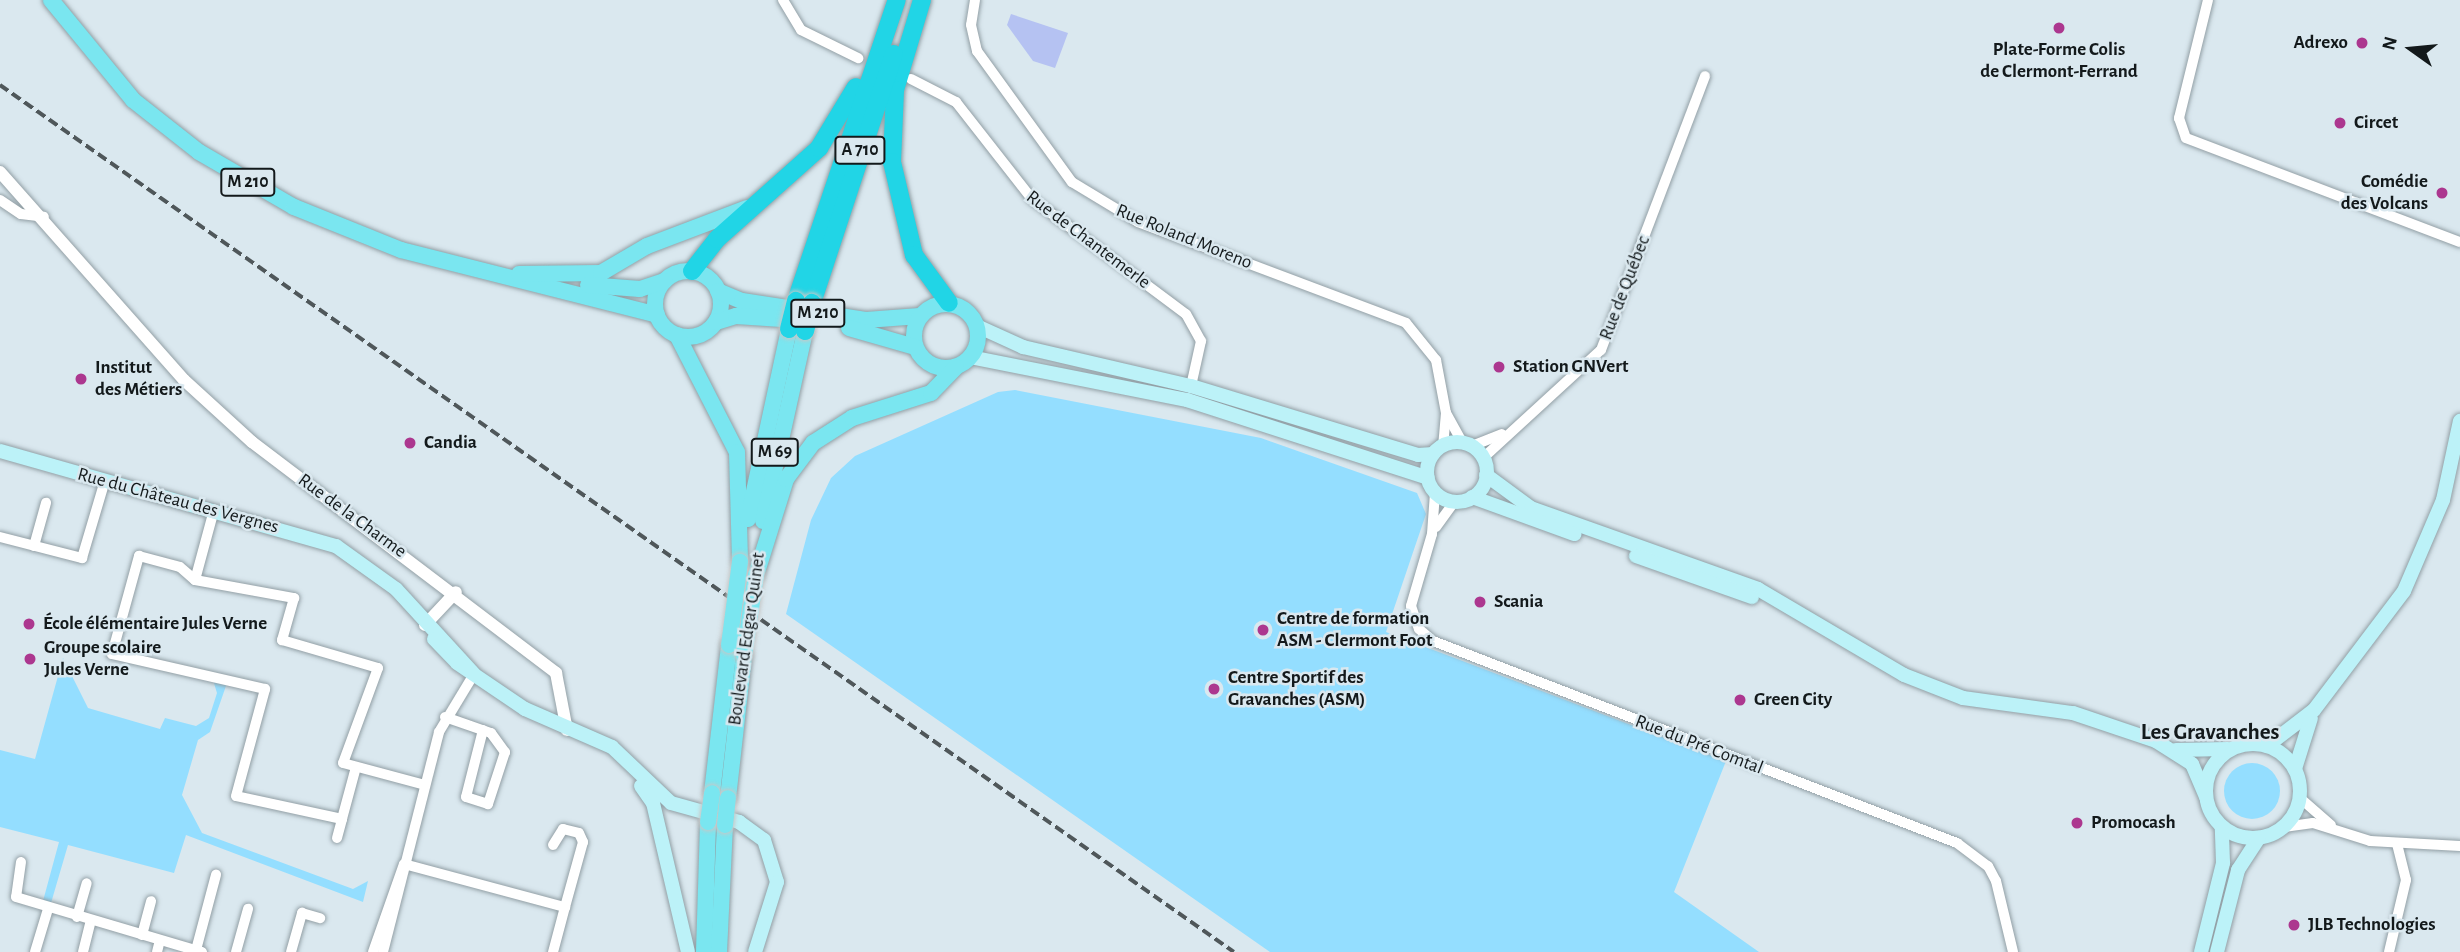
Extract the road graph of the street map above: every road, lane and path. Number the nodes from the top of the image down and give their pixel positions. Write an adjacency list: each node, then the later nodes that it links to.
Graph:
1 (51, 0): 18 (main road, M 210)
2 (783, 0): 9 (street)
3 (897, 0): 8 (highway, A 710)
4 (914, 0): 21 (highway, A 710)
5 (922, 0): 22 (highway)
6 (975, 0): 33 (street, Rue Roland Moreno)
7 (2208, 0): 16 (street)
8 (887, 28): 13 (highway); 21 (highway, A 710)
9 (858, 58)
10 (1705, 76): 35 (street, Rue de Québec)
11 (911, 79): 32 (street, Rue de Chantemerle)
12 (0, 172): 15 (street, Rue de la Charme)
13 (768, 199): 17 (highway); 18 (main road)
14 (0, 200): 15 (street)
15 (44, 217): 55 (street, Rue de la Charme)
16 (2460, 242)
17 (692, 271): 19 (main road); 20 (main road)
18 (502, 275): 19 (main road, M 210); 23 (main road, M 210)
19 (665, 281): 23 (main road)
20 (718, 291): 24 (main road, M 210); 25 (main road)
21 (804, 302): 27 (highway, A 710, bridge)
22 (949, 303): 24 (main road); 26 (main road)
23 (657, 315): 28 (main road)
24 (920, 316): 29 (main road)
25 (716, 322): 28 (main road); 29 (main road, M 210)
26 (977, 326): 30 (main road); 32 (main road)
27 (797, 330): 52 (main road, M 69); 53 (main road, Boulevard Edgar Quinet / M 69)
28 (677, 335): 52 (main road)
29 (915, 347): 31 (main road)
30 (970, 358): 31 (main road); 42 (main road)
31 (956, 367): 53 (main road)
32 (1191, 386): 37 (main road)
33 (1446, 412): 36 (street); 37 (street)
34 (2460, 421): 59 (main road)
35 (1508, 431): 36 (street, Rue de Québec); 39 (street, Rue de Québec)
36 (1467, 444): 37 (main road); 39 (main road)
37 (1438, 450): 42 (main road)
38 (0, 451): 48 (main road, Rue du Château des Vergnes)
39 (1483, 458): 41 (main road)
40 (0, 459): 43 (main road, Rue du Château des Vergnes)
41 (1486, 475): 45 (main road); 56 (main road)
42 (1427, 478): 44 (main road)
43 (103, 487): 48 (main road, Rue du Château des Vergnes); 51 (street)
44 (1435, 493): 46 (main road); 49 (street, Rue du Pré Comtal)
45 (1472, 497): 46 (main road); 56 (main road)
46 (1455, 501): 49 (street, Rue du Pré Comtal)
47 (46, 503): 51 (street)
48 (213, 514): 54 (street); 57 (main road, Rue du Château des Vergnes)
49 (1432, 534): 108 (street, Rue du Pré Comtal)
50 (0, 537): 51 (street)
51 (34, 546)
52 (740, 562): 70 (main road, Boulevard Edgar Quinet / M 69, bridge)
53 (756, 575): 70 (main road, Boulevard Edgar Quinet / M 69, bridge)
54 (195, 580): 67 (street); 73 (street)
55 (456, 592): 57 (street); 62 (street, Rue de la Charme)
56 (1806, 617): 65 (main road)
57 (425, 625): 58 (main road, Rue du Château des Vergnes)
58 (474, 674): 60 (street); 62 (main road)
59 (2315, 710): 64 (main road); 68 (main road)
60 (445, 717): 61 (street); 69 (street)
61 (483, 730): 61 (street)
62 (567, 730): 63 (main road)
63 (595, 741): 104 (main road); 107 (main road)
64 (2267, 746): 66 (main road); 68 (main road)
65 (2168, 748): 66 (main road); 71 (main road)
66 (2231, 749): 71 (main road)
67 (356, 767): 69 (street); 73 (street)
68 (2295, 769): 72 (main road)
69 (425, 785): 83 (street)
70 (720, 795): 105 (main road, Boulevard Edgar Quinet / M 69, bridge); 106 (main road, Boulevard Edgar Quinet / M 69, bridge)
71 (2206, 797): 74 (main road)
72 (2300, 798): 75 (main road); 76 (street)
73 (342, 819): 77 (street)
74 (2222, 827): 78 (main road); 109 (main road)
75 (2284, 827): 76 (street); 78 (main road)
76 (2337, 829): 80 (street)
77 (337, 838)
78 (2259, 838): 110 (main road)
79 (553, 845): 87 (street)
80 (2397, 845): 81 (street); 111 (street)
81 (2460, 846)
82 (21, 862): 88 (street)
83 (404, 864): 87 (street); 101 (street); 102 (street)
84 (216, 875): 95 (street)
85 (87, 883): 90 (street)
86 (151, 901): 93 (street)
87 (565, 907): 103 (street)
88 (48, 909): 90 (street); 96 (street)
89 (248, 909): 99 (street)
90 (77, 917): 92 (street)
91 (320, 918): 100 (street)
92 (91, 921): 93 (street); 97 (street)
93 (142, 935): 94 (street)
94 (160, 940): 95 (street); 98 (street)
95 (199, 951)
96 (35, 952)
97 (83, 952)
98 (157, 952)
99 (236, 952)
100 (291, 952)
101 (373, 952)
102 (383, 952)
103 (553, 952)
104 (688, 952)
105 (704, 952)
106 (719, 952)
107 (755, 952)
108 (2013, 952)
109 (2201, 952)
110 (2217, 952)
111 (2389, 952)

